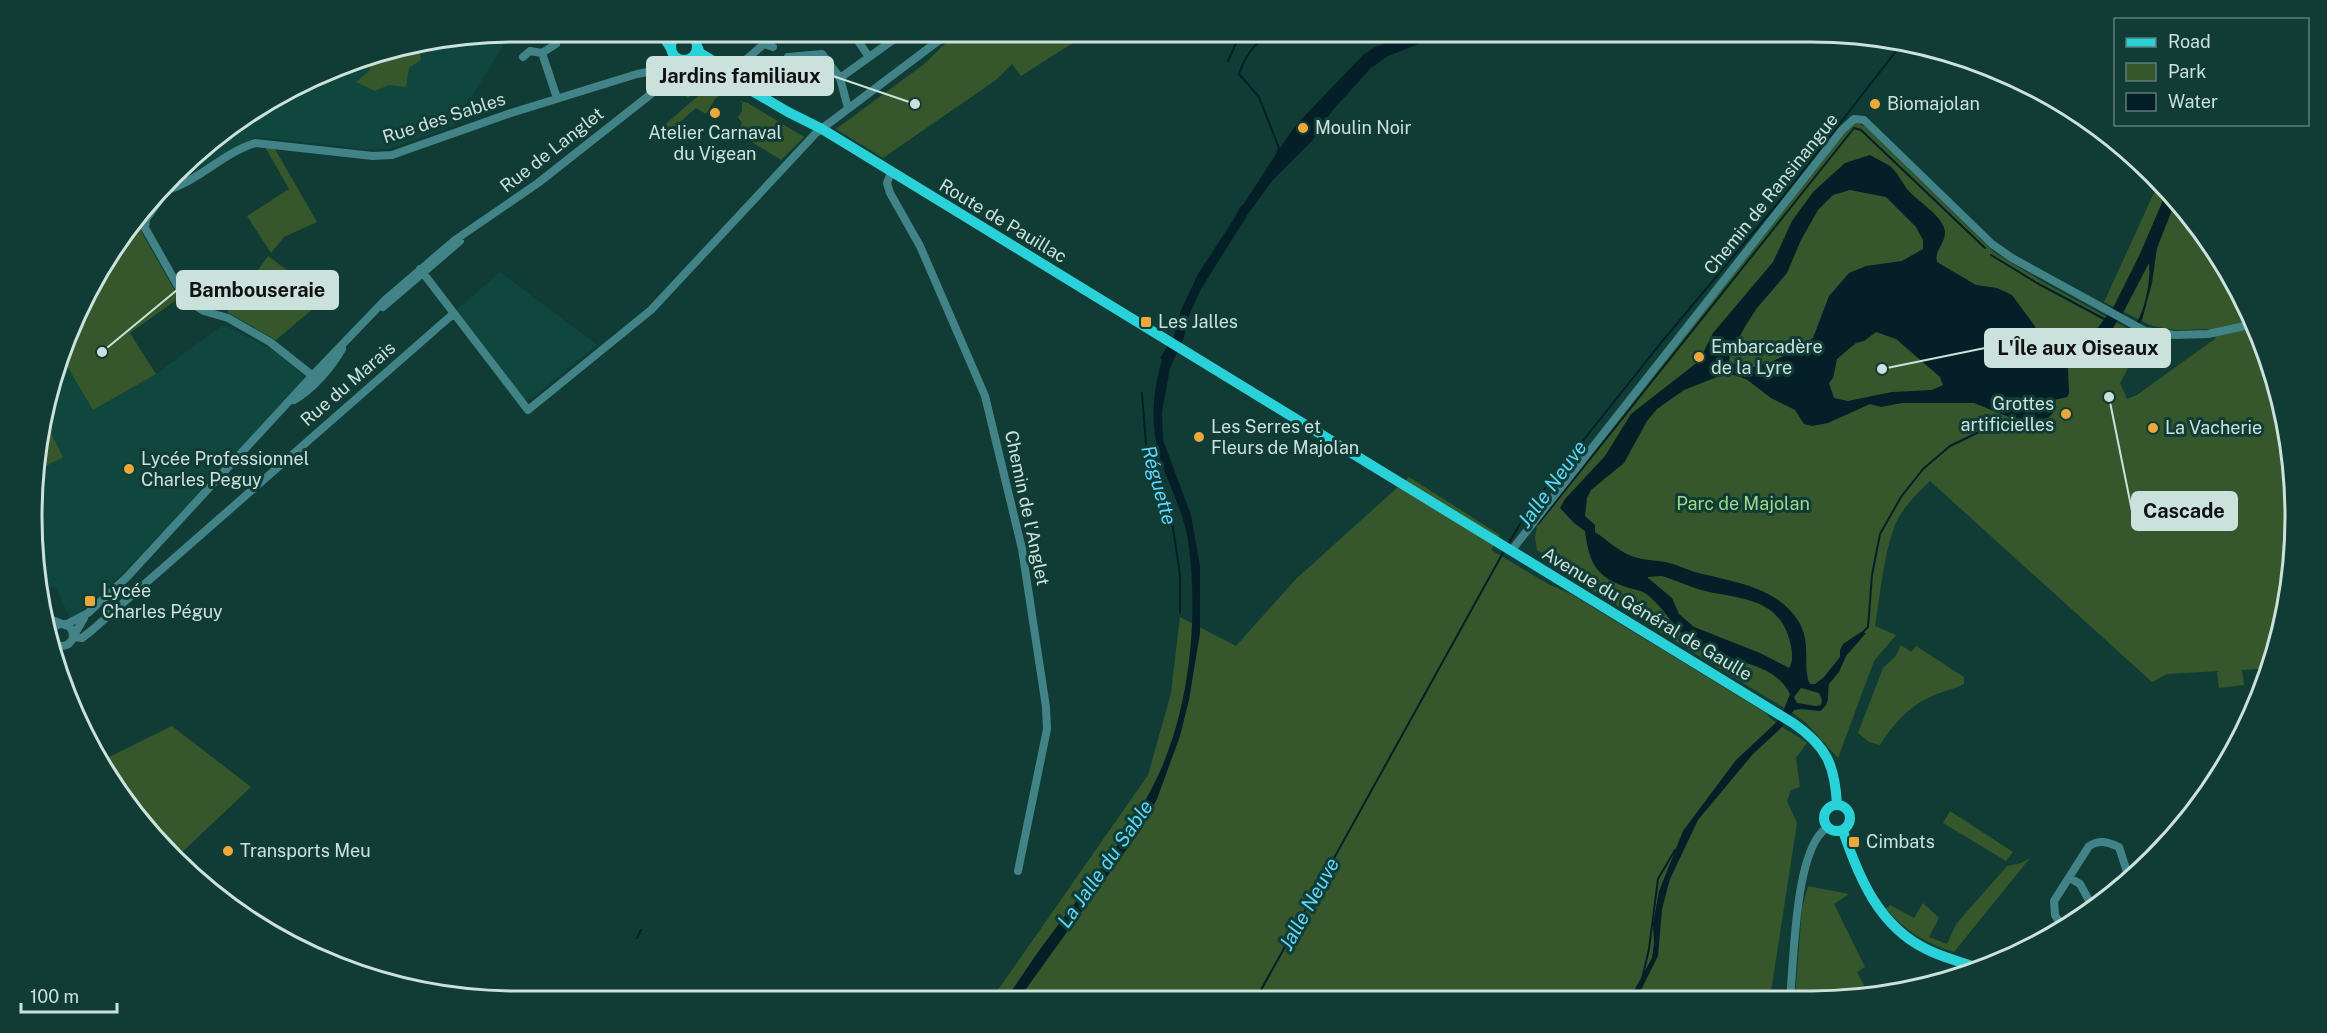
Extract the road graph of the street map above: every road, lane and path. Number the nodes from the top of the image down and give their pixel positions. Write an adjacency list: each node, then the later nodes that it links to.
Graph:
1 (667, 42): 10 (main road)
2 (672, 42): 10 (main road)
3 (696, 42): 15 (main road)
4 (698, 42): 16 (main road, Route de Pauillac)
5 (859, 42): 14 (street)
6 (890, 42): 14 (street)
7 (937, 42): 21 (street)
8 (556, 44): 11 (street)
9 (772, 47): 16 (street)
10 (671, 50): 15 (main road); 17 (street, Rue de Langlet)
11 (542, 53): 12 (street); 20 (street)
12 (523, 57)
13 (788, 57): 18 (street)
14 (869, 57): 18 (street)
15 (687, 60): 16 (main road, Route de Pauillac); 19 (street, Rue de Langlet)
16 (731, 75): 22 (main road, Route de Pauillac)
17 (665, 77): 19 (street, Rue de Langlet); 20 (street, Rue des Sables)
18 (840, 78): 21 (street)
19 (651, 94): 26 (street, Rue de Langlet)
20 (557, 98): 24 (street, Rue des Sables)
21 (848, 108): 22 (street)
22 (822, 129): 23 (main road, Route de Pauillac); 27 (street)
23 (891, 172): 29 (main road, Route de Pauillac); 42 (street, Chemin de l'Anglet)
24 (176, 186)
25 (146, 221): 30 (street)
26 (422, 272): 27 (street); 30 (street, Rue de Langlet)
27 (453, 314): 36 (street, Rue du Marais)
28 (2245, 326): 31 (street, Chemin de Ransinangue)
29 (1185, 351): 31 (main road, Avenue du Général de Gaulle)
30 (315, 377): 32 (street, Rue de Langlet)
31 (1511, 551): 38 (main road, Avenue du Général de Gaulle)
32 (88, 613): 34 (street, Rue de Langlet); 36 (street, Rue de Langlet)
33 (54, 620): 34 (street)
34 (64, 625): 35 (street); 36 (street)
35 (55, 627)
36 (73, 637): 37 (street)
37 (60, 646)
38 (1837, 805): 39 (main road); 40 (main road)
39 (1827, 828): 40 (main road); 47 (street)
40 (1843, 831): 46 (main road)
41 (2126, 870): 43 (street)
42 (1018, 871)
43 (2070, 878): 44 (street); 45 (street)
44 (2089, 900)
45 (2058, 921)
46 (1967, 964)
47 (1791, 991)

